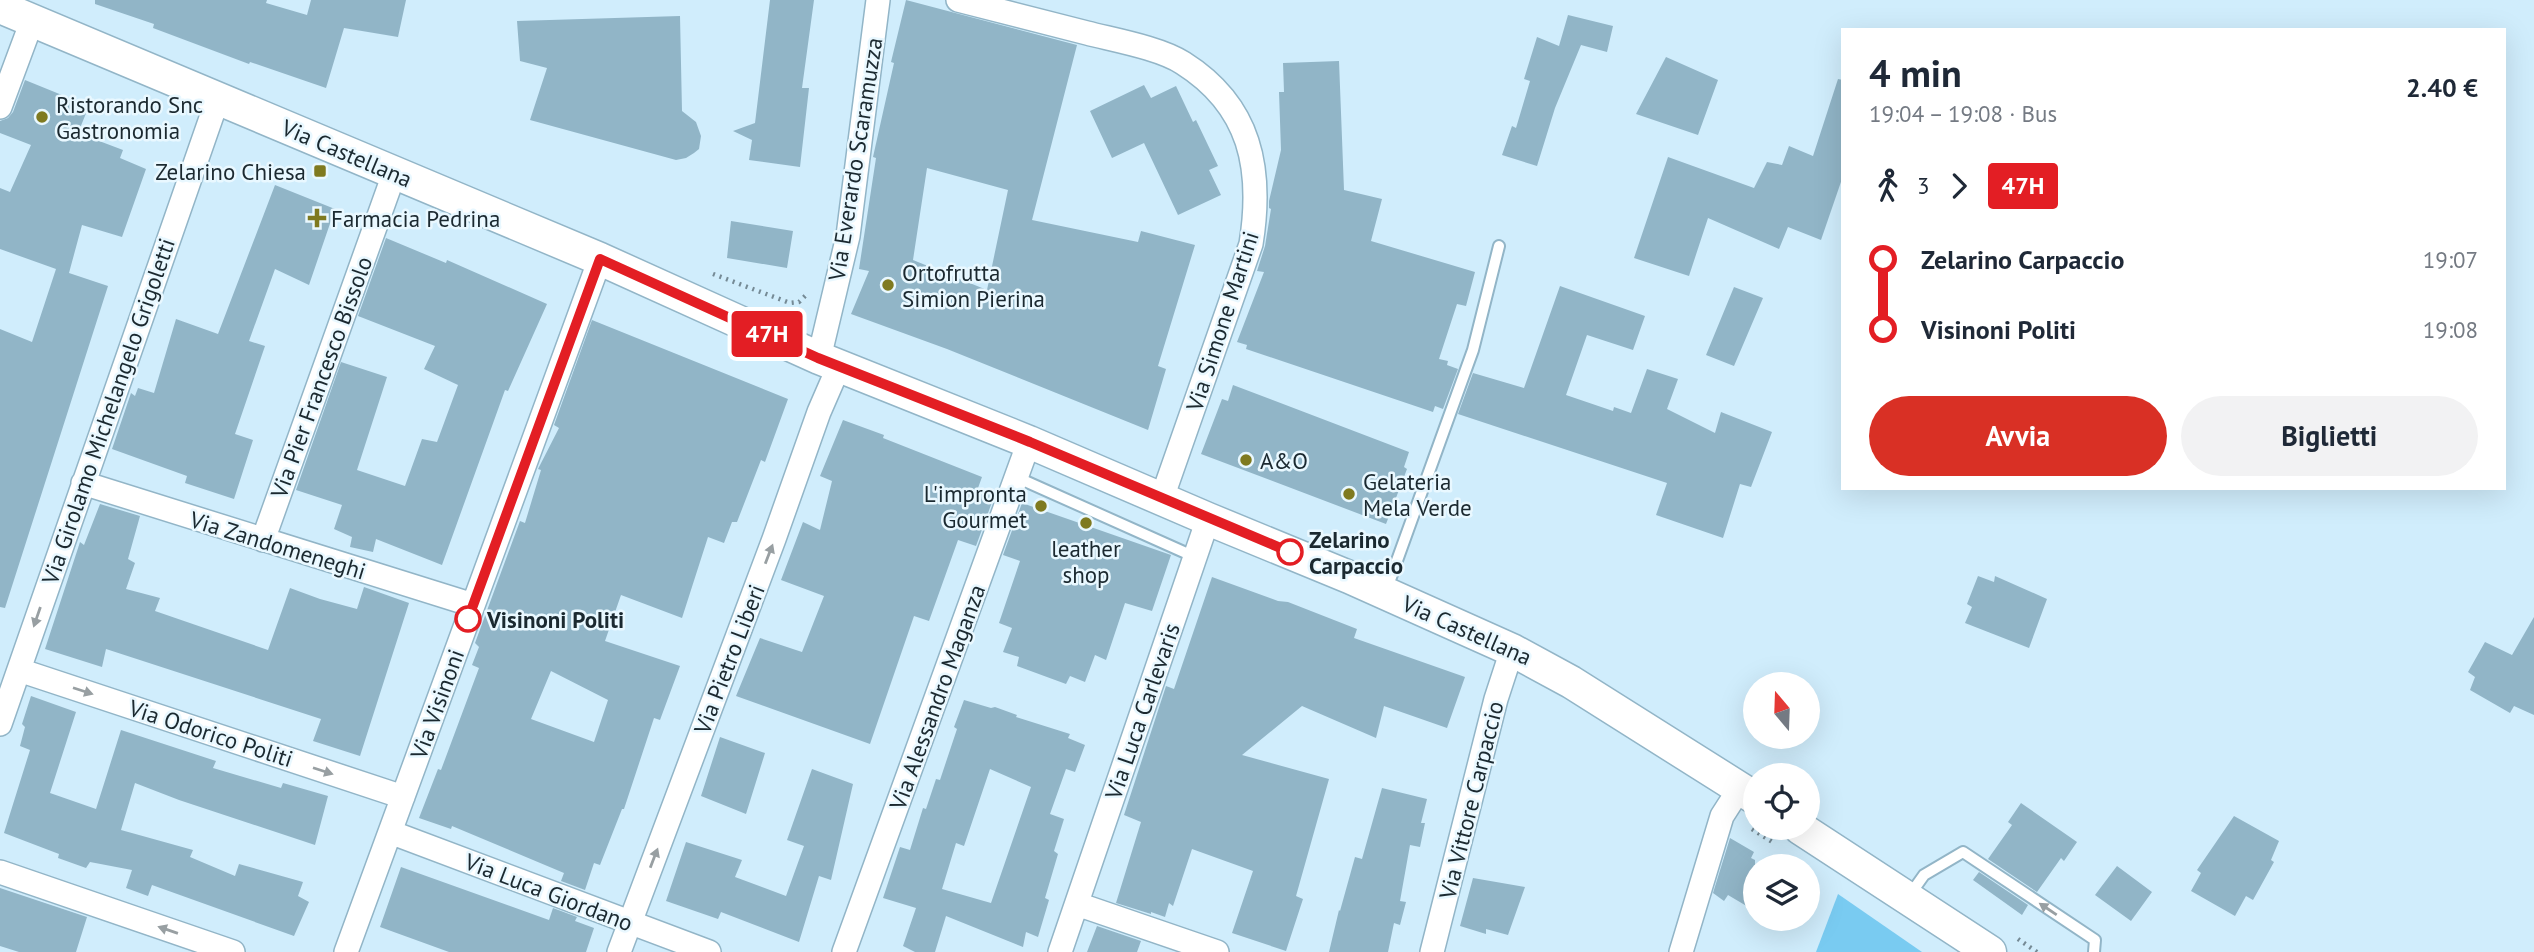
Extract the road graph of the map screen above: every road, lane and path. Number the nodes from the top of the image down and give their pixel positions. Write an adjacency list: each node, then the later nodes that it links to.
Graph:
1 (878, 0): 12 (street, Via Everardo Scaramuzza)
2 (958, 0): 16 (street, Via Simone Martini)
3 (0, 7): 4 (street, Via Castellana)
4 (32, 21): 5 (street, Via Castellana); 6 (street)
5 (218, 98): 7 (street, Via Castellana); 15 (street, Via Girolamo Michelangelo Grigoletti)
6 (0, 107)
7 (394, 174): 9 (street, Via Castellana); 18 (street, Via Pier Francesco Bissolo)
8 (1499, 246): 20 (lane)
9 (600, 259): 12 (street, Via Castellana); 21 (street, Via Visinoni)
10 (708, 271): 11 (path)
11 (813, 285)
12 (829, 362): 13 (street, Via Castellana); 33 (street, Via Pietro Liberi, one-way to 12)
13 (1030, 442): 14 (street, Via Alessandro Maganza); 16 (street, Via Castellana)
14 (1016, 477): 19 (lane); 38 (street, Via Alessandro Maganza)
15 (83, 483): 18 (street, Via Zandomeneghi); 23 (street, Via Girolamo Michelangelo Grigoletti, one-way to 23)
16 (1162, 498): 17 (street, Via Castellana)
17 (1208, 519): 19 (street, Via Luca Carlevaris); 20 (street, Via Castellana)
18 (262, 540): 21 (street, Via Zandomeneghi)
19 (1195, 557): 32 (street, Via Luca Carlevaris)
20 (1385, 593): 22 (street, Via Castellana)
21 (473, 605): 26 (street, Via Visinoni)
22 (1512, 650): 25 (street, Via Castellana); 41 (street, Via Vittore Carpaccio)
23 (19, 670): 24 (street, Via Girolamo Michelangelo Grigoletti); 26 (street, Via Odorico Politi, one-way to 26)
24 (0, 724)
25 (1743, 790)
26 (403, 797): 28 (street, Via Visinoni)
27 (1743, 797): 42 (street)
28 (390, 832): 33 (street, Via Luca Giordano); 35 (street, Via Visinoni)
29 (1819, 840): 31 (street)
30 (0, 872): 34 (street, one-way to 30)
31 (1908, 898): 43 (street); 44 (lane, one-way to 31)
32 (1077, 904): 39 (street, Via Luca Carlevaris); 40 (street)
33 (629, 922): 36 (street, Via Pietro Liberi); 37 (street, Via Luca Giordano)
34 (233, 952)
35 (346, 952)
36 (619, 952)
37 (709, 952)
38 (844, 952)
39 (1060, 952)
40 (1217, 952)
41 (1432, 952)
42 (1681, 952)
43 (1990, 952)
44 (2094, 952)

